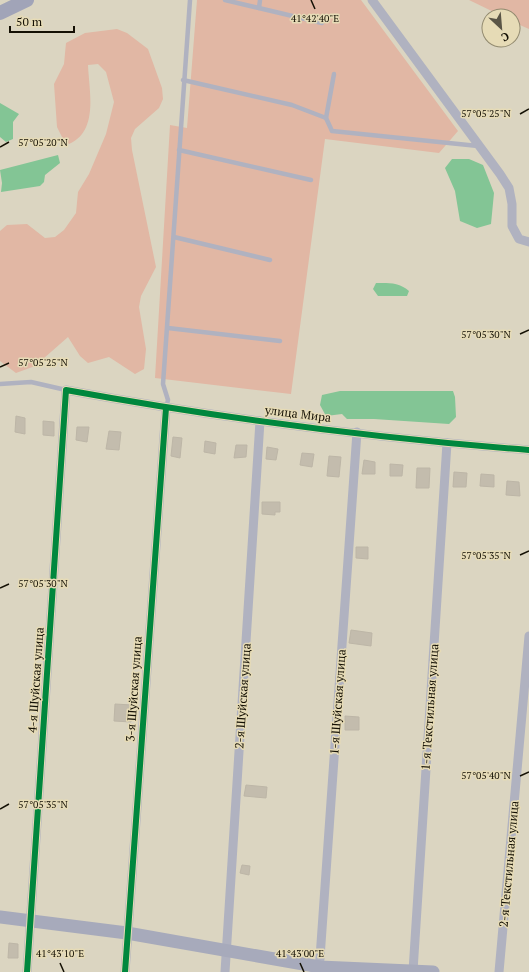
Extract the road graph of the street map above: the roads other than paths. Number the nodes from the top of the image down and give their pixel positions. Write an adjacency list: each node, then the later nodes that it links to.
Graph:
1 (27, 0): 7 (main road)
2 (190, 0): 10 (lane)
3 (225, 0): 6 (lane)
4 (260, 0): 6 (lane)
5 (372, 0): 12 (street)
6 (259, 8): 8 (lane)
7 (0, 13)
8 (322, 23)
9 (334, 74): 11 (lane)
10 (183, 80): 11 (lane); 13 (lane)
11 (326, 118): 12 (lane)
12 (480, 146): 16 (street)
13 (179, 150): 14 (lane); 15 (lane)
14 (311, 180)
15 (174, 237): 17 (lane); 18 (lane)
16 (529, 242)
17 (270, 260)
18 (168, 328): 19 (lane); 22 (lane)
19 (280, 341)
20 (0, 384): 21 (lane)
21 (66, 390): 22 (street, улица Мира); 29 (street, 4-я Шуйская улица)
22 (166, 408): 23 (street, улица Мира); 30 (street, 3-я Шуйская улица)
23 (260, 420): 24 (street, улица Мира); 31 (street, 2-я Шуйская улица)
24 (357, 432): 25 (street, улица Мира); 32 (street, 1-я Шуйская улица)
25 (446, 443): 26 (street, улица Мира); 33 (street, 1-я Текстильная улица)
26 (529, 450)
27 (529, 636): 38 (street, 2-я Текстильная улица)
28 (0, 917): 29 (street)
29 (30, 920): 30 (street); 34 (street, 4-я Шуйская улица)
30 (127, 934): 31 (street); 35 (street, 3-я Шуйская улица)
31 (227, 950): 32 (street); 36 (street, 2-я Шуйская улица)
32 (320, 970): 33 (street)
33 (413, 971): 37 (street)
34 (27, 972)
35 (125, 972)
36 (225, 972)
37 (433, 972)
38 (499, 972)

